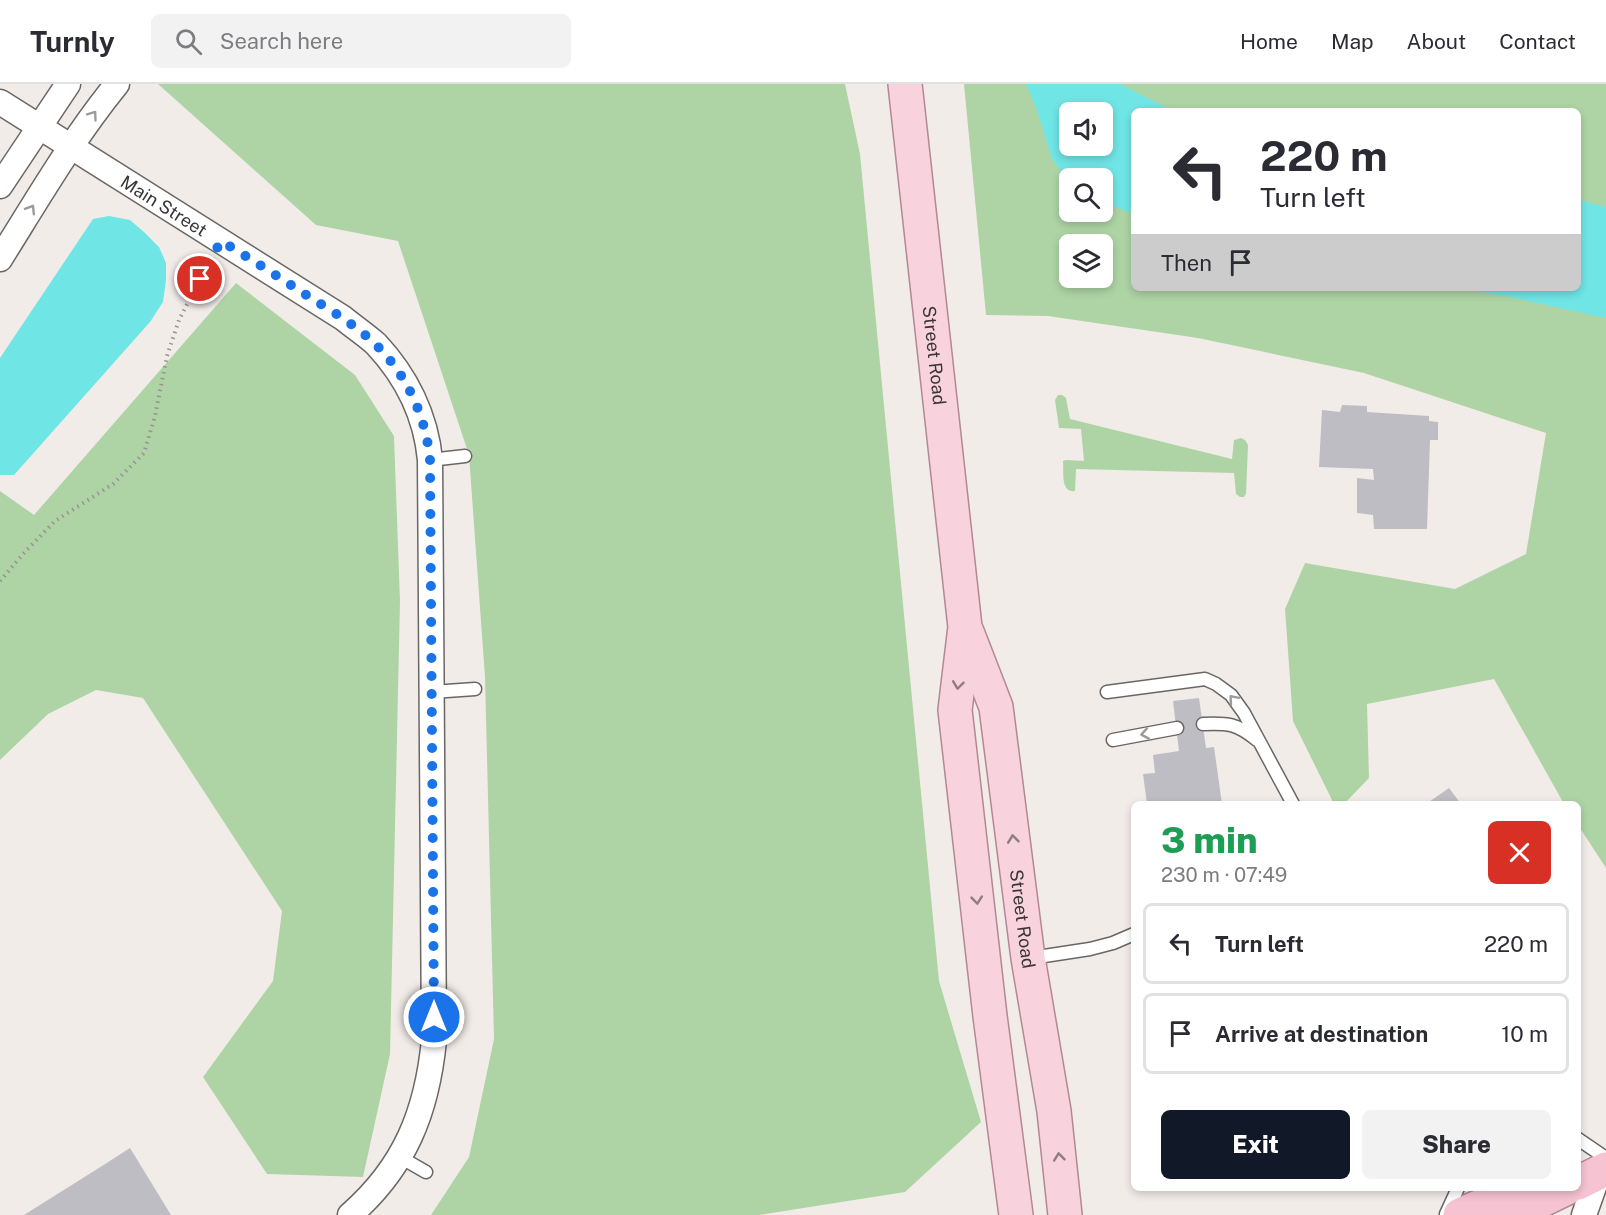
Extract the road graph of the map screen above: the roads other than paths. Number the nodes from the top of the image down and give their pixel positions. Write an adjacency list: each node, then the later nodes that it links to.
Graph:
1 (68, 84): 5 (street)
2 (117, 84): 6 (street, one-way to 2)
3 (905, 84): 11 (main road, Street Road)
4 (0, 102): 5 (street, Main Street)
5 (39, 127): 6 (street, Main Street); 7 (street)
6 (71, 147): 8 (street, one-way to 6); 10 (street, Main Street)
7 (0, 186)
8 (0, 259)
9 (465, 456): 10 (lane)
10 (430, 460): 13 (street, Main Street)
11 (965, 627): 21 (main road, Street Road, one-way to 11); 30 (main road, Street Road, one-way to 30)
12 (475, 689): 13 (lane)
13 (432, 692): 23 (street, Main Street)
14 (1107, 692): 18 (lane, one-way to 14)
15 (1203, 724): 18 (lane)
16 (1177, 728): 17 (lane, one-way to 17)
17 (1113, 740)
18 (1260, 742): 19 (lane)
19 (1291, 801)
20 (1131, 935): 21 (lane)
21 (1028, 958): 31 (main road, Street Road, one-way to 21)
22 (1581, 1144): 24 (lane)
23 (400, 1157): 25 (lane); 29 (street, Main Street)
24 (1597, 1171): 34 (street)
25 (426, 1172)
26 (1457, 1191): 32 (lane)
27 (1562, 1191): 28 (highway)
28 (1527, 1212): 33 (highway)
29 (350, 1215)
30 (1016, 1215)
31 (1065, 1215)
32 (1445, 1215)
33 (1461, 1215)
34 (1584, 1215)

